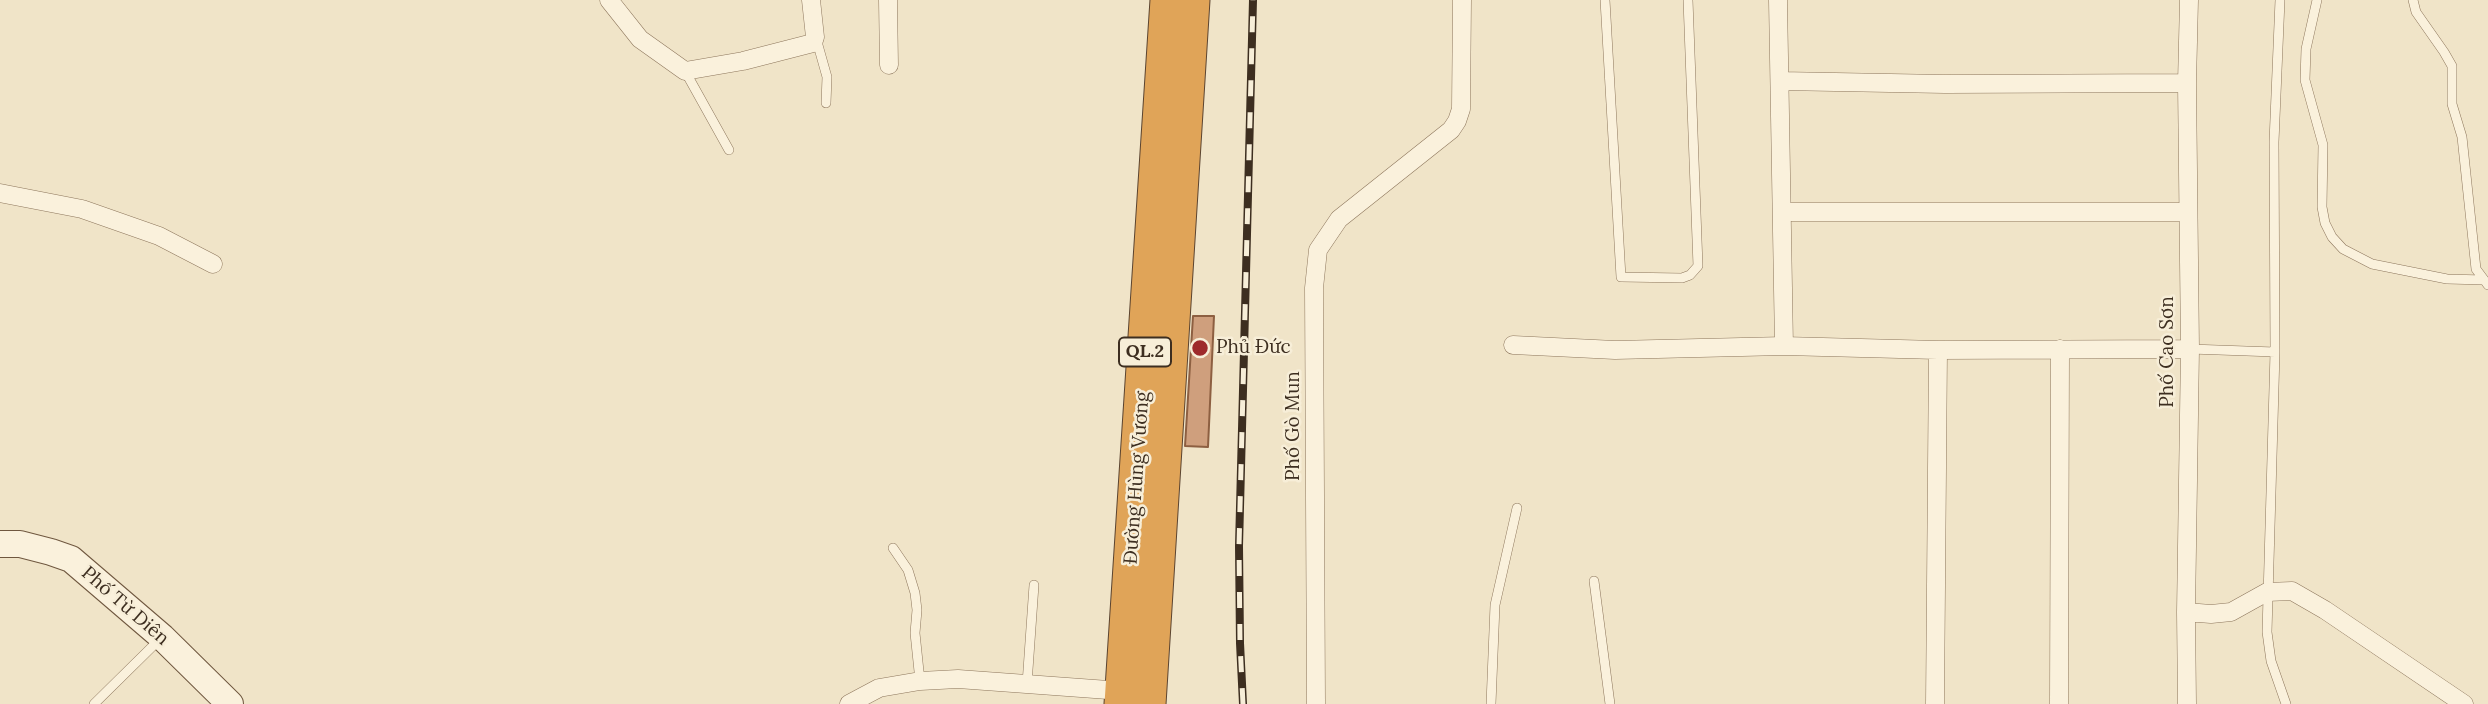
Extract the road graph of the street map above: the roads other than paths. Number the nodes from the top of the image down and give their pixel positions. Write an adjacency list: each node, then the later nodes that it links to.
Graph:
1 (608, 0): 16 (street)
2 (811, 0): 14 (street)
3 (888, 0): 15 (street)
4 (1167, 0): 42 (highway, Đường Hùng Vương / QL.2)
5 (1193, 0): 42 (highway, Đường Hùng Vương / QL.2)
6 (1462, 0): 46 (street, Phố Gò Mun)
7 (1605, 0): 8 (lane)
8 (1688, 0)
9 (1778, 0): 17 (street)
10 (2189, 0): 18 (street, Phố Cao Sơn)
11 (2280, 0): 31 (lane)
12 (2317, 0): 25 (lane)
13 (2413, 0): 25 (lane)
14 (815, 37): 16 (street); 19 (lane)
15 (889, 65)
16 (685, 71): 20 (lane)
17 (1780, 81): 18 (street); 22 (street)
18 (2187, 83): 23 (street, Phố Cao Sơn)
19 (826, 103)
20 (729, 150)
21 (0, 193): 24 (street)
22 (1783, 212): 23 (street); 27 (street)
23 (2188, 212): 29 (street, Phố Cao Sơn)
24 (213, 264)
25 (2486, 283)
26 (1513, 345): 27 (street)
27 (1784, 346): 30 (street)
28 (2060, 349): 29 (street); 30 (street); 50 (street)
29 (2190, 349): 31 (lane); 38 (street, Phố Cao Sơn)
30 (1938, 350): 49 (street)
31 (2275, 352): 37 (lane)
32 (1517, 508): 47 (lane)
33 (0, 544): 39 (street, Phố Từ Diên)
34 (893, 548): 40 (lane)
35 (1594, 581): 48 (lane)
36 (1034, 585): 41 (lane)
37 (2267, 592): 38 (street); 52 (lane); 53 (street)
38 (2186, 612): 51 (street, Phố Cao Sơn)
39 (162, 637): 43 (lane); 44 (street, Phố Từ Diên)
40 (920, 681): 41 (street); 45 (street)
41 (1027, 684): 42 (street)
42 (1130, 700)
43 (94, 704)
44 (230, 704)
45 (849, 704)
46 (1316, 704)
47 (1491, 704)
48 (1610, 704)
49 (1936, 704)
50 (2059, 704)
51 (2187, 704)
52 (2286, 704)
53 (2464, 704)

